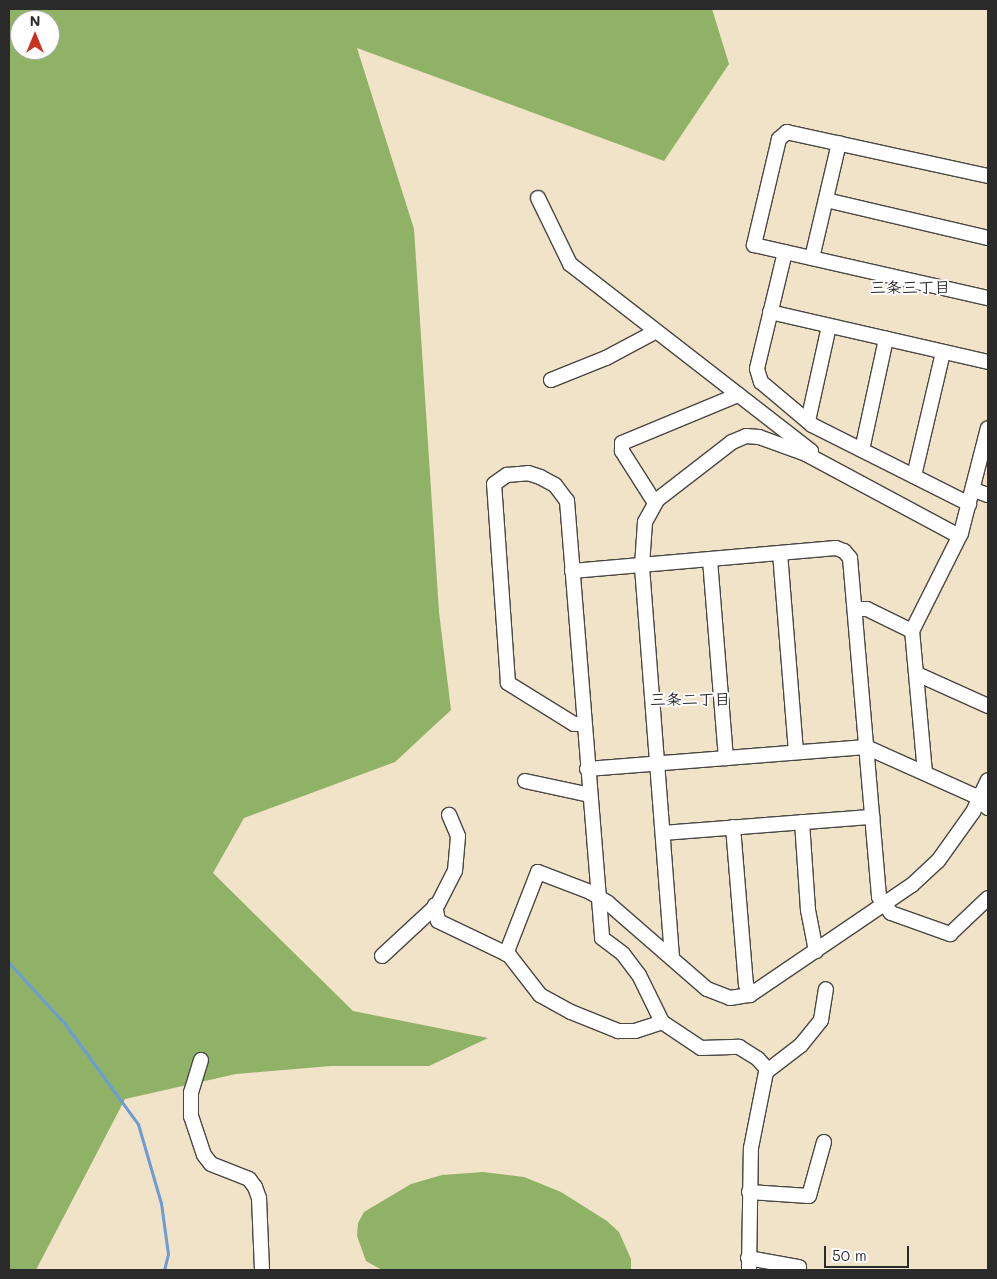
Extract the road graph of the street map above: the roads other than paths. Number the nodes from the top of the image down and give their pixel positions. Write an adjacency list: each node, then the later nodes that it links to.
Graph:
1 (839, 143): 2 (street); 4 (street); 6 (street)
2 (988, 176)
3 (538, 198): 11 (street)
4 (826, 200): 5 (street); 7 (street)
5 (988, 238)
6 (785, 252): 7 (street); 9 (street)
7 (812, 258): 8 (street)
8 (988, 298)
9 (770, 312): 10 (street); 17 (street)
10 (829, 326): 12 (street); 17 (street)
11 (655, 332): 15 (street); 16 (street)
12 (886, 339): 13 (street); 19 (street)
13 (943, 352): 14 (street); 21 (street)
14 (988, 362)
15 (551, 380)
16 (738, 395): 20 (street); 24 (street)
17 (808, 421): 19 (street)
18 (988, 428): 23 (street)
19 (862, 450): 21 (street)
20 (825, 463): 24 (street); 25 (street)
21 (914, 476): 23 (street)
22 (988, 495): 23 (street)
23 (971, 497): 25 (street)
24 (655, 503): 28 (street)
25 (959, 536): 31 (street)
26 (780, 553): 27 (street); 30 (street); 36 (street)
27 (710, 560): 28 (street); 37 (street)
28 (642, 566): 29 (street); 38 (street)
29 (572, 571): 34 (street); 34 (street)
30 (855, 609): 31 (street); 35 (street)
31 (912, 631): 32 (street)
32 (917, 674): 33 (street); 40 (street)
33 (988, 706)
34 (583, 724): 39 (street)
35 (866, 747): 36 (street); 40 (street); 46 (street)
36 (796, 752): 37 (street)
37 (726, 758): 38 (street)
38 (658, 763): 39 (street); 49 (street)
39 (587, 769): 43 (street)
40 (925, 773): 44 (street)
41 (524, 780): 43 (street)
42 (988, 780): 44 (street)
43 (590, 796): 50 (street)
44 (984, 804): 53 (street)
45 (449, 815): 52 (street)
46 (872, 817): 47 (street); 53 (street)
47 (802, 822): 48 (street); 54 (street)
48 (733, 827): 49 (street); 59 (street)
49 (663, 833): 57 (street)
50 (598, 897): 55 (street); 57 (street); 60 (street)
51 (988, 898): 53 (street)
52 (435, 905): 55 (street); 56 (street)
53 (882, 905): 54 (street)
54 (816, 951): 59 (street)
55 (506, 954): 60 (street)
56 (382, 956)
57 (672, 957): 59 (street)
58 (826, 989): 62 (street)
59 (750, 995)
60 (662, 1022): 62 (street)
61 (201, 1060): 67 (street)
62 (768, 1070): 64 (street)
63 (824, 1142): 64 (street)
64 (749, 1192): 65 (street)
65 (749, 1264): 66 (street)
66 (799, 1267)
67 (262, 1270)

